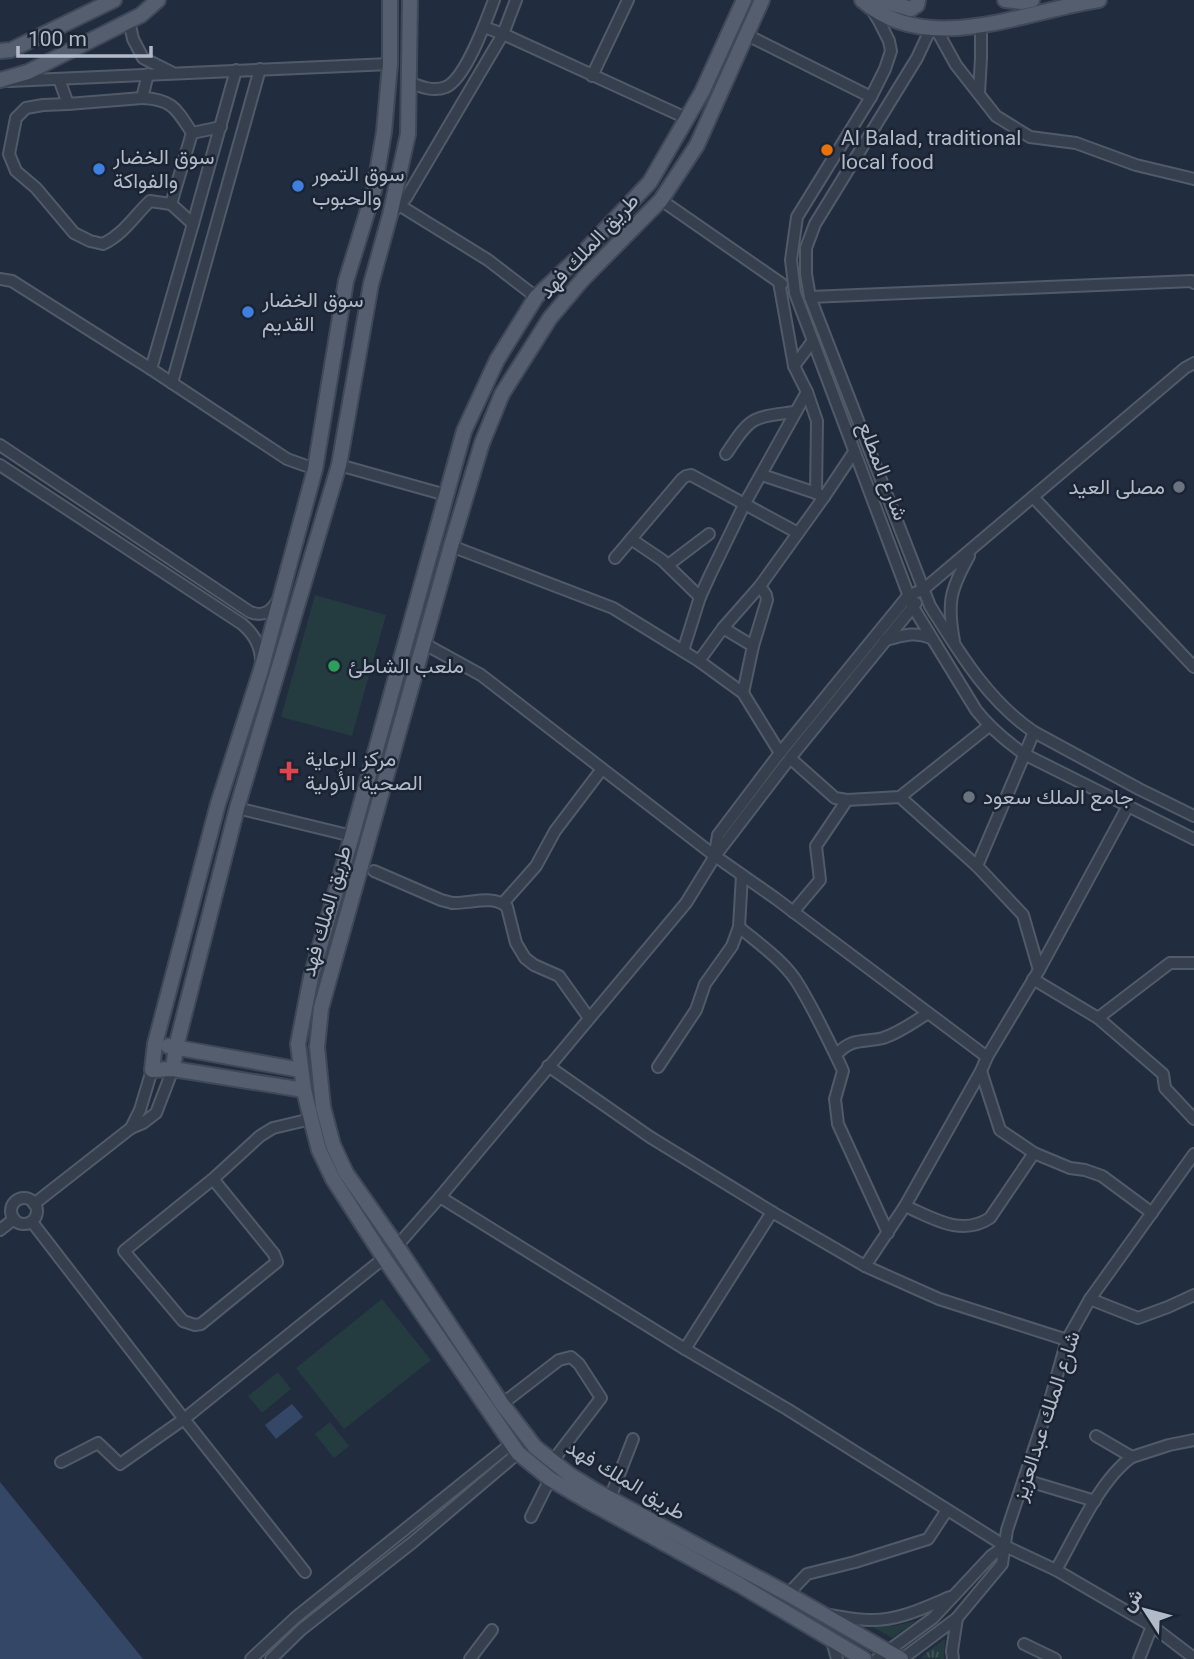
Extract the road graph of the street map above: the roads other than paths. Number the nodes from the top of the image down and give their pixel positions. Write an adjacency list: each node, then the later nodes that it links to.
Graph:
1 (114, 0): 21 (main road)
2 (158, 0): 15 (main road)
3 (390, 0): 22 (main road)
4 (410, 0): 30 (main road)
5 (494, 0): 17 (street)
6 (516, 0): 19 (street)
7 (628, 0): 27 (street)
8 (744, 0): 35 (main road, طريق الملك فهد)
9 (762, 0): 20 (main road, طريق الملك فهد)
10 (918, 0): 14 (main road)
11 (1005, 0): 12 (main road)
12 (1032, 0)
13 (1099, 0): 16 (main road)
14 (871, 2): 18 (main road); 32 (street, شارع المطلع)
15 (129, 21): 25 (street); 29 (main road)
16 (981, 26): 18 (main road); 31 (street)
17 (484, 27): 19 (street); 30 (street)
18 (934, 29): 31 (street); 50 (street, شارع المطلع)
19 (503, 34): 27 (street); 43 (street)
20 (747, 34): 32 (street); 41 (main road, طريق الملك فهد)
21 (0, 51)
22 (390, 64): 23 (street); 63 (main road)
23 (260, 69): 24 (street); 55 (street)
24 (236, 70): 25 (street); 36 (street)
25 (174, 73): 26 (street)
26 (148, 74): 28 (street); 33 (street)
27 (592, 76): 35 (street)
28 (59, 79): 29 (street); 34 (street)
29 (0, 81)
30 (409, 82): 43 (main road)
31 (979, 93): 40 (street)
32 (871, 97): 48 (street, شارع المطلع)
33 (142, 98): 34 (street); 37 (street)
34 (68, 104): 38 (street)
35 (686, 118): 49 (main road, طريق الملك فهد)
36 (221, 127): 37 (street); 44 (street)
37 (192, 134): 42 (street)
38 (12, 137): 39 (street); 42 (street)
39 (0, 139)
40 (1194, 179)
41 (661, 200): 46 (street); 72 (main road, طريق الملك فهد)
42 (171, 204): 44 (street)
43 (394, 210): 49 (street); 62 (main road)
44 (193, 224): 54 (street)
45 (0, 279): 54 (street)
46 (779, 282): 48 (street); 53 (street)
47 (1194, 283): 50 (street)
48 (795, 293): 51 (street, شارع المطلع)
49 (536, 297): 65 (main road, طريق الملك فهد)
50 (810, 297): 77 (street, شارع المطلع)
51 (812, 342): 53 (street); 59 (street, شارع المطلع)
52 (1194, 363): 67 (street)
53 (794, 366): 56 (street)
54 (151, 369): 55 (street)
55 (172, 383): 63 (street)
56 (807, 391): 57 (street); 66 (street)
57 (794, 412): 60 (street); 64 (street)
58 (0, 444): 78 (street)
59 (853, 452): 66 (street); 79 (street, شارع المطلع)
60 (726, 454)
61 (0, 465): 91 (street)
62 (339, 466): 65 (street); 103 (main road)
63 (316, 469): 78 (main road)
64 (762, 475): 66 (street); 68 (street)
65 (446, 495): 93 (main road, طريق الملك فهد)
66 (820, 495): 69 (street)
67 (1033, 497): 73 (street); 90 (street)
68 (745, 503): 69 (street); 71 (street); 80 (street)
69 (798, 533): 76 (street)
70 (709, 534): 75 (street)
71 (631, 539): 74 (street); 75 (street)
72 (452, 546): 85 (main road, طريق الملك فهد); 88 (street)
73 (973, 549): 77 (street); 87 (street)
74 (615, 558)
75 (668, 565): 80 (street)
76 (760, 586): 82 (street); 86 (street)
77 (924, 589): 79 (street); 81 (street); 87 (street, شارع المطلع)
78 (281, 595): 91 (main road)
79 (908, 596): 81 (street, شارع المطلع); 98 (street)
80 (700, 597): 88 (street)
81 (913, 607): 83 (street, شارع المطلع); 84 (street)
82 (723, 628): 86 (street); 89 (street)
83 (931, 638): 84 (street); 95 (street, شارع المطلع)
84 (885, 640): 98 (street)
85 (423, 643): 94 (main road, طريق الملك فهد); 99 (street)
86 (753, 646): 92 (street)
87 (955, 647): 96 (street, شارع المطلع)
88 (682, 651): 89 (street)
89 (699, 661): 92 (street)
90 (1194, 667)
91 (261, 670): 119 (main road)
92 (743, 693): 98 (street)
93 (386, 711): 94 (main road); 105 (main road, طريق الملك فهد)
94 (403, 715): 145 (main road, طريق الملك فهد)
95 (989, 726): 97 (street, شارع المطلع); 100 (street)
96 (1034, 732): 97 (street); 104 (street, شارع المطلع)
97 (1024, 754): 102 (street, شارع المطلع); 108 (street)
98 (785, 755): 101 (street); 107 (street)
99 (602, 769): 107 (street); 111 (street)
100 (900, 797): 101 (street); 108 (street)
101 (847, 800): 112 (street)
102 (1128, 806): 106 (street, شارع المطلع); 115 (street)
103 (237, 808): 105 (street); 120 (main road)
104 (1194, 816)
105 (352, 836): 127 (main road, طريق الملك فهد)
106 (1194, 839)
107 (715, 856): 110 (street); 118 (street)
108 (977, 866): 115 (street)
109 (374, 871): 111 (street)
110 (742, 875): 112 (street); 113 (street)
111 (503, 903): 118 (street)
112 (793, 912): 116 (street)
113 (739, 927): 121 (street); 124 (street)
114 (1194, 963): 117 (street)
115 (1036, 975): 117 (street); 122 (street)
116 (928, 1013): 121 (street); 122 (street)
117 (1098, 1017): 131 (street)
118 (589, 1018): 123 (street)
119 (155, 1044): 120 (main road); 126 (main road)
120 (176, 1047): 125 (main road); 127 (main road)
121 (836, 1055): 144 (street)
122 (986, 1057): 128 (street)
123 (548, 1066): 136 (street); 139 (street)
124 (658, 1067)
125 (173, 1069): 126 (main road); 129 (main road); 132 (street)
126 (152, 1070): 132 (street)
127 (301, 1070): 129 (main road, طريق الملك فهد)
128 (981, 1072): 133 (street); 138 (street)
129 (304, 1090): 130 (main road, طريق الملك فهد)
130 (311, 1119): 135 (street); 146 (main road, طريق الملك فهد)
131 (1194, 1119)
132 (131, 1128): 137 (street)
133 (1034, 1153): 138 (street); 140 (street)
134 (1194, 1154): 140 (street, شارع الملك عبدالعزيز)
135 (213, 1179): 135 (street)
136 (440, 1197): 145 (street); 151 (street)
137 (34, 1204): 141 (street); 142 (street)
138 (905, 1206): 144 (street)
139 (772, 1212): 147 (street); 151 (street)
140 (1152, 1213): 149 (street, شارع الملك عبدالعزيز)
141 (14, 1219): 142 (street); 143 (street)
142 (32, 1222): 153 (street)
143 (0, 1230)
144 (888, 1233): 147 (street)
145 (397, 1246): 152 (main road, طريق الملك فهد)
146 (384, 1258): 153 (street); 157 (main road, طريق الملك فهد)
147 (865, 1266): 150 (street)
148 (1194, 1295): 149 (street)
149 (1090, 1299): 150 (street, شارع الملك عبدالعزيز)
150 (1067, 1340): 162 (street, شارع الملك عبدالعزيز)
151 (685, 1349): 165 (street)
152 (502, 1404): 160 (main road, طريق الملك فهد); 160 (street)
153 (184, 1419): 159 (street); 169 (street)
154 (1096, 1436): 158 (street)
155 (633, 1439): 163 (street)
156 (1194, 1440): 158 (street)
157 (514, 1448): 161 (main road, طريق الملك فهد); 174 (street); 178 (street)
158 (1132, 1457): 164 (street)
159 (61, 1462)
160 (552, 1462): 163 (main road, طريق الملك فهد)
161 (550, 1479): 166 (street); 180 (main road, طريق الملك فهد)
162 (1025, 1480): 164 (street); 167 (street, شارع الملك عبدالعزيز)
163 (610, 1498): 170 (main road, طريق الملك فهد)
164 (1095, 1501): 168 (street)
165 (947, 1510): 167 (street); 170 (street)
166 (531, 1517)
167 (1005, 1546): 168 (street); 171 (street); 175 (street, شارع الملك عبدالعزيز)
168 (1056, 1570): 176 (street)
169 (305, 1572)
170 (788, 1594): 172 (main road, طريق الملك فهد)
171 (956, 1594): 172 (street); 173 (street)
172 (823, 1615): 182 (main road, طريق الملك فهد)
173 (935, 1616): 177 (street); 182 (street)
174 (295, 1618): 178 (street); 184 (street)
175 (957, 1618): 177 (street, شارع الملك عبدالعزيز); 189 (street)
176 (1152, 1626): 183 (street); 191 (street)
177 (945, 1627): 182 (street, شارع الملك عبدالعزيز)
178 (303, 1629): 185 (street)
179 (492, 1630): 186 (street)
180 (832, 1641): 187 (street); 188 (main road, طريق الملك فهد)
181 (1024, 1644): 190 (street)
182 (892, 1657)
183 (1194, 1658)
184 (251, 1659)
185 (271, 1659)
186 (470, 1659)
187 (837, 1659)
188 (864, 1659)
189 (953, 1659)
190 (1055, 1659)
191 (1139, 1659)

